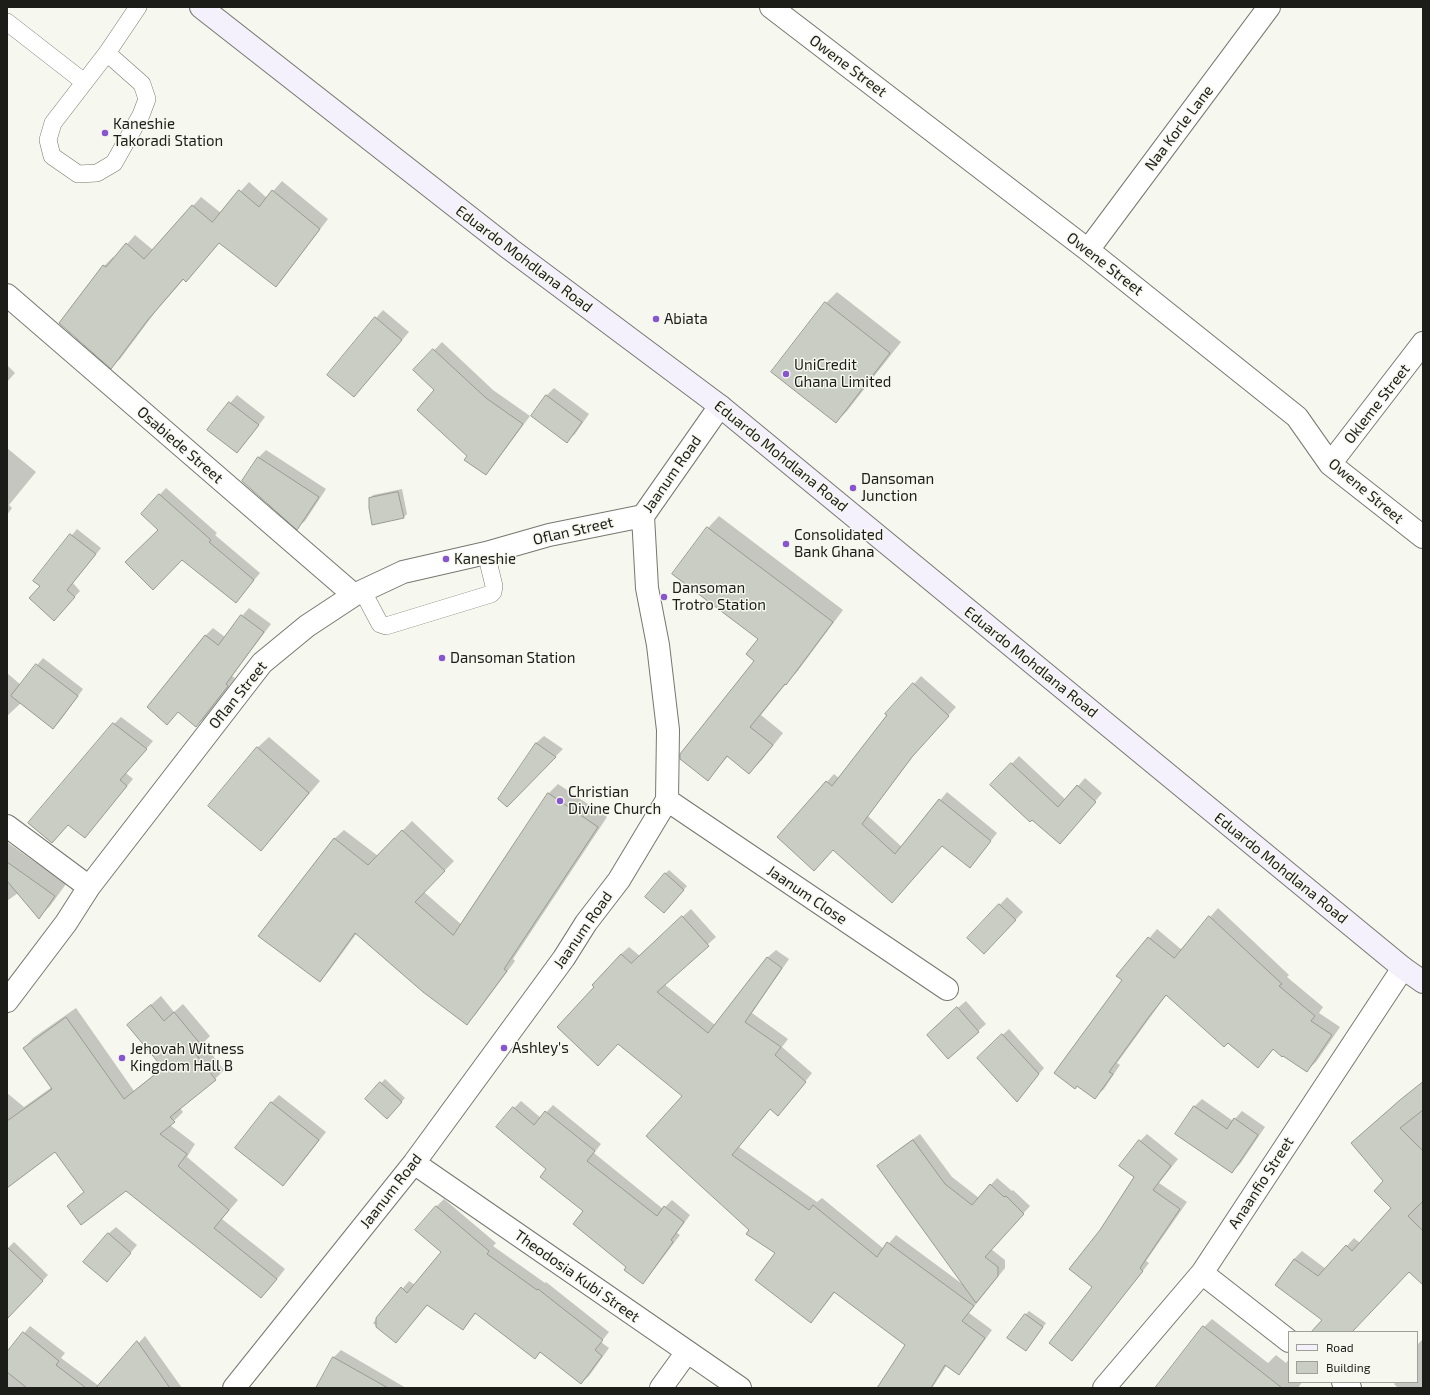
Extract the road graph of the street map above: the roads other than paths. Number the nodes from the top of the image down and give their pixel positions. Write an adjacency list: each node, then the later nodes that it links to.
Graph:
1 (138, 7): 6 (lane)
2 (201, 7): 11 (main road, Eduardo Mohdlana Road)
3 (771, 7): 8 (street, Owene Street)
4 (1270, 7): 8 (street, Naa Korle Lane)
5 (7, 22): 7 (lane)
6 (107, 53): 7 (lane); 7 (lane)
7 (84, 82)
8 (1088, 250): 12 (street, Owene Street)
9 (7, 295): 16 (street, Osabiede Street)
10 (1423, 343): 12 (street, Okleme Street)
11 (720, 406): 13 (street, Jaanum Road); 20 (main road, Eduardo Mohdlana Road)
12 (1330, 464): 14 (street, Owene Street)
13 (642, 516): 15 (street, Oflan Street); 17 (street, Jaanum Road)
14 (1423, 537)
15 (486, 553): 16 (street, Oflan Street); 16 (lane)
16 (358, 594): 19 (street, Oflan Street)
17 (667, 800): 22 (street, Jaanum Close); 24 (street, Jaanum Road)
18 (7, 826): 19 (street)
19 (89, 887): 23 (street, Oflan Street)
20 (1403, 968): 21 (main road, Eduardo Mohdlana Road); 25 (street, Anaanfio Street)
21 (1423, 982)
22 (947, 990)
23 (7, 1001)
24 (414, 1163): 27 (street, Theodosia Kubi Street); 28 (street, Jaanum Road)
25 (1202, 1273): 26 (street); 31 (street, Anaanfio Street)
26 (1288, 1340)
27 (687, 1352): 29 (street); 30 (street, Theodosia Kubi Street)
28 (234, 1388)
29 (661, 1388)
30 (740, 1388)
31 (1104, 1388)

